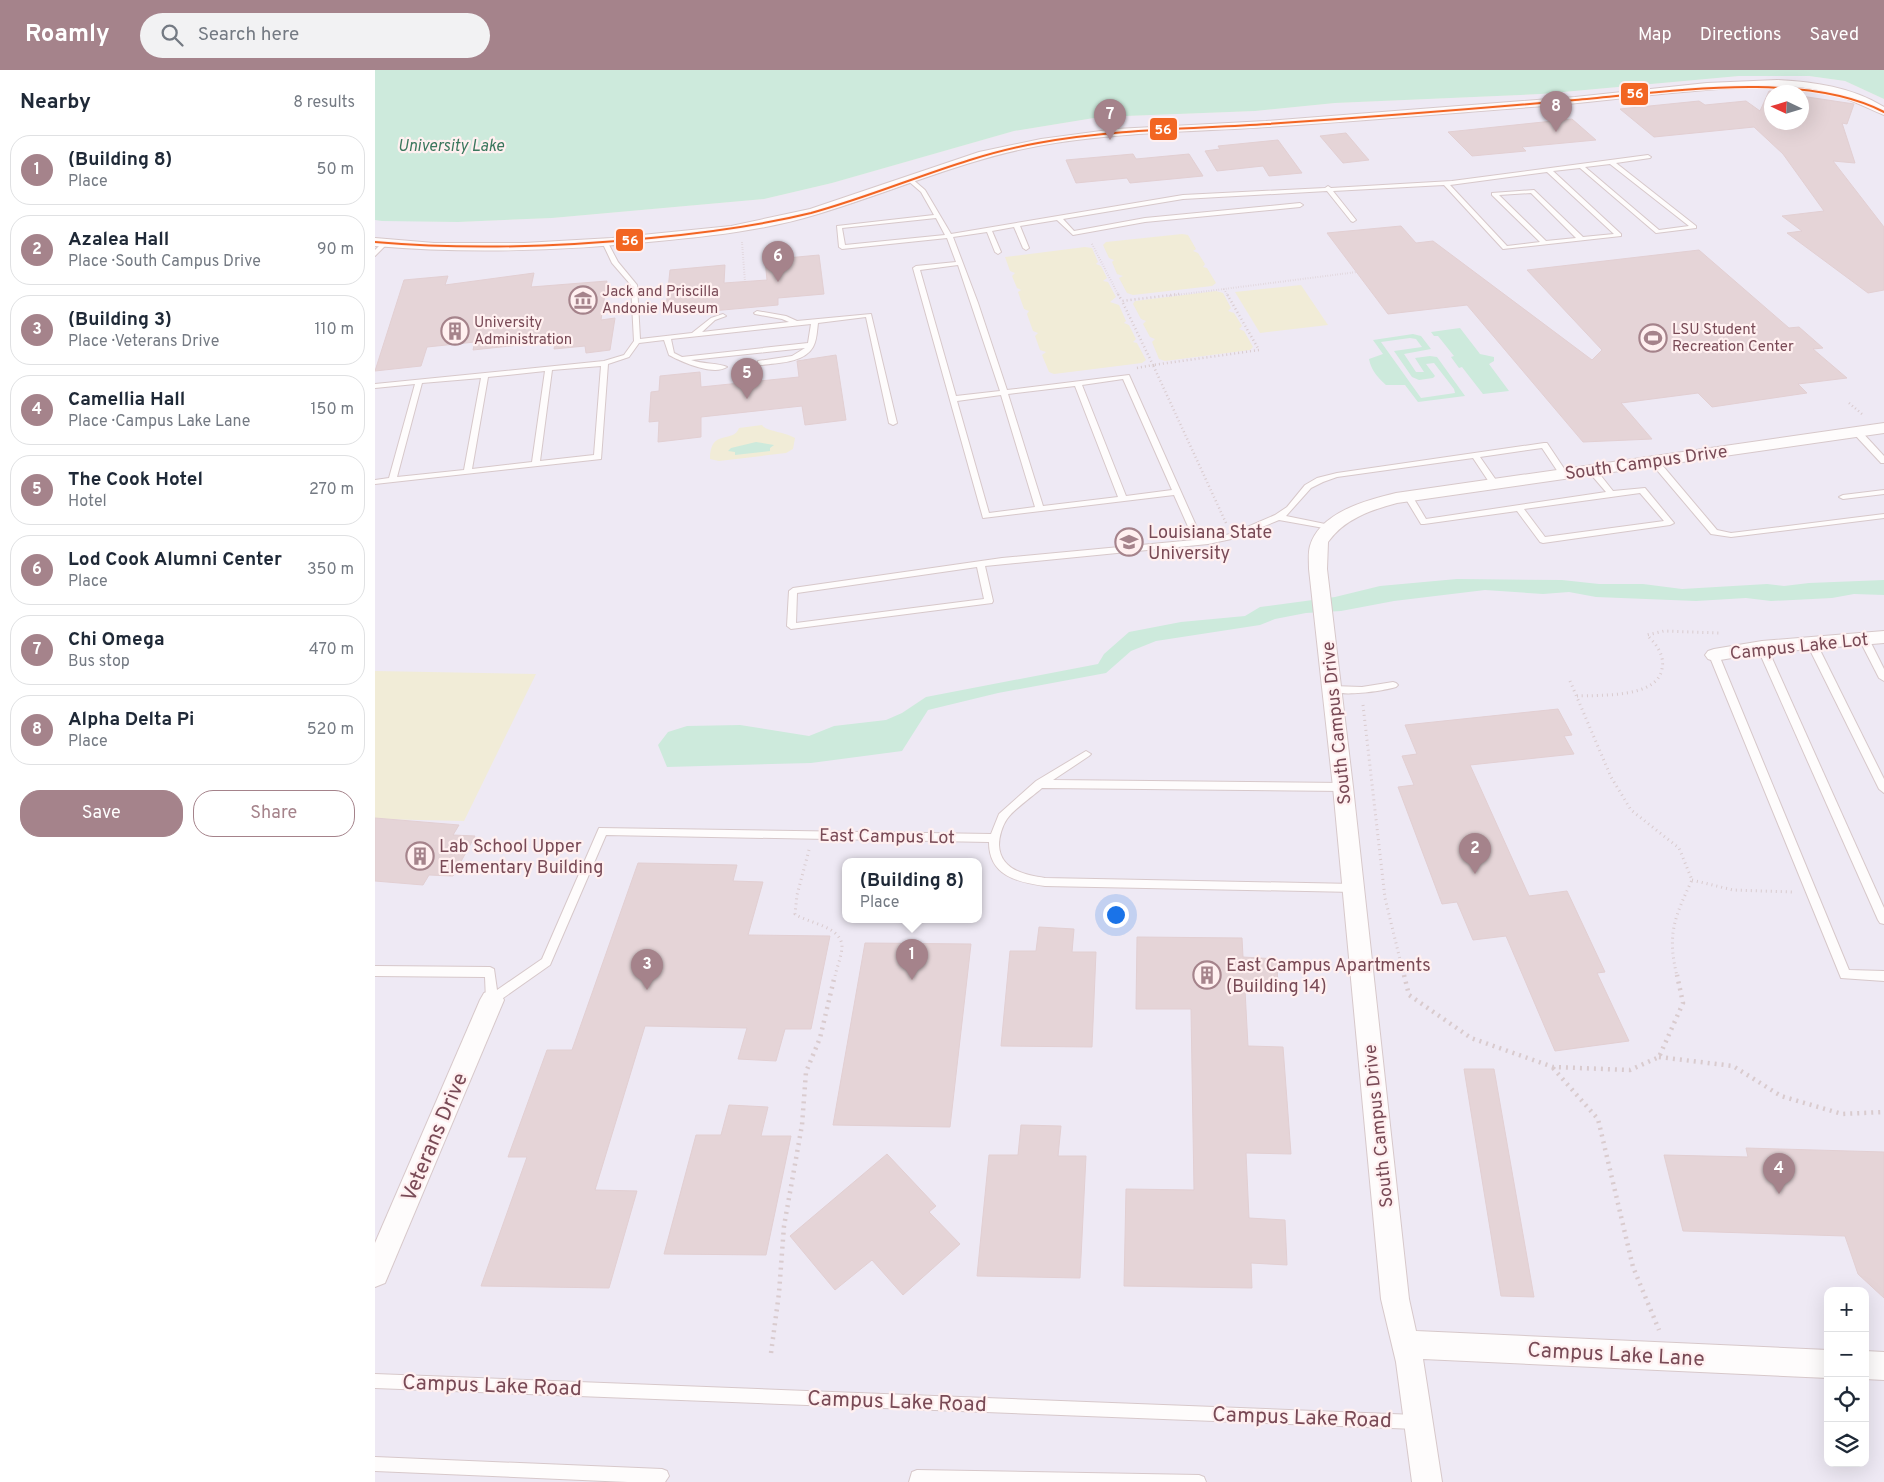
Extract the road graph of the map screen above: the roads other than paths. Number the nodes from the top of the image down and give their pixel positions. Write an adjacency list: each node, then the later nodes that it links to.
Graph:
1 (1884, 112): 6 (street)
2 (1648, 157): 3 (lane)
3 (1611, 162): 4 (lane); 4 (lane)
4 (1582, 167): 5 (lane)
5 (1549, 171): 7 (lane); 16 (lane)
6 (908, 178): 10 (lane); 17 (street)
7 (1445, 183): 8 (lane); 19 (lane)
8 (1328, 188): 11 (lane); 12 (lane)
9 (1299, 205): 11 (lane)
10 (937, 216): 15 (lane); 15 (lane)
11 (1059, 218): 13 (lane)
12 (1353, 220)
13 (1016, 225): 14 (lane); 20 (lane)
14 (989, 230): 15 (lane); 21 (lane)
15 (949, 236): 23 (lane)
16 (1581, 239): 19 (lane); 19 (lane)
17 (605, 242): 18 (street); 30 (lane)
18 (380, 243): 22 (lane)
19 (1544, 243)
20 (1025, 248)
21 (998, 252)
22 (375, 254)
23 (960, 264): 41 (lane); 42 (lane)
24 (757, 313): 27 (lane)
25 (723, 316): 28 (lane)
26 (815, 321): 27 (lane); 31 (lane); 43 (lane)
27 (796, 323): 28 (lane)
28 (695, 334): 29 (lane)
29 (667, 337): 30 (lane); 32 (lane)
30 (637, 341): 33 (lane)
31 (810, 345): 32 (lane); 34 (lane)
32 (681, 359): 35 (lane)
33 (605, 363): 36 (lane); 49 (lane)
34 (761, 363)
35 (723, 367)
36 (549, 369): 37 (lane); 49 (lane)
37 (485, 375): 38 (lane); 51 (lane)
38 (419, 382): 40 (lane); 53 (lane)
39 (1077, 383): 41 (lane); 56 (lane); 61 (lane)
40 (375, 386)
41 (1003, 393): 42 (lane); 63 (lane)
42 (953, 399): 63 (lane)
43 (893, 423)
44 (1884, 428): 45 (street, South Campus Drive)
45 (1857, 432): 47 (street, South Campus Drive); 48 (lane)
46 (1475, 454): 52 (lane); 55 (lane); 65 (lane)
47 (1654, 461): 50 (street, South Campus Drive); 64 (lane)
48 (1884, 461)
49 (536, 464): 51 (lane)
50 (1591, 469): 52 (street, South Campus Drive); 58 (lane)
51 (467, 472): 53 (lane)
52 (1563, 473): 55 (street, South Campus Drive)
53 (392, 480): 54 (lane)
54 (375, 482)
55 (1494, 483): 59 (street, South Campus Drive)
56 (1177, 492): 61 (lane); 67 (lane)
57 (1884, 492): 60 (lane)
58 (1611, 494): 62 (lane); 62 (lane)
59 (1408, 496): 62 (lane); 66 (street, South Campus Drive)
60 (1843, 497)
61 (1123, 499): 63 (lane)
62 (1519, 508)
63 (1040, 509)
64 (1884, 516)
65 (1278, 518): 66 (lane); 67 (lane)
66 (1332, 528): 76 (street, South Campus Drive)
67 (1199, 541): 68 (lane)
68 (980, 564): 68 (lane)
69 (1884, 637): 70 (street, Campus Lake Lot)
70 (1864, 639): 71 (street, Campus Lake Lot); 74 (lane)
71 (1812, 644): 72 (street, Campus Lake Lot); 80 (lane)
72 (1762, 647): 73 (street, Campus Lake Lot); 83 (lane)
73 (1714, 655): 85 (lane)
74 (1884, 678)
75 (1393, 686): 76 (lane)
76 (1332, 689): 79 (street, South Campus Drive)
77 (1086, 754): 78 (lane)
78 (1040, 784): 79 (lane); 81 (lane)
79 (1343, 787): 82 (street, South Campus Drive)
80 (1884, 789)
81 (994, 838): 82 (lane); 86 (lane, East Campus Lot)
82 (1354, 888): 88 (street, South Campus Drive)
83 (1884, 920)
84 (375, 971): 86 (lane)
85 (1884, 976)
86 (492, 1000): 87 (street, Veterans Drive)
87 (375, 1274)
88 (1405, 1344): 89 (street, Campus Lake Lane); 93 (street, South Campus Drive)
89 (1824, 1364)
90 (1869, 1365): 91 (street)
91 (1884, 1366)
92 (375, 1381): 93 (lane, Campus Lake Road)
93 (1419, 1422): 98 (street, South Campus Drive)
94 (375, 1464): 95 (lane)
95 (662, 1476)
96 (915, 1482): 97 (lane)
97 (1199, 1482)
98 (1427, 1482)

